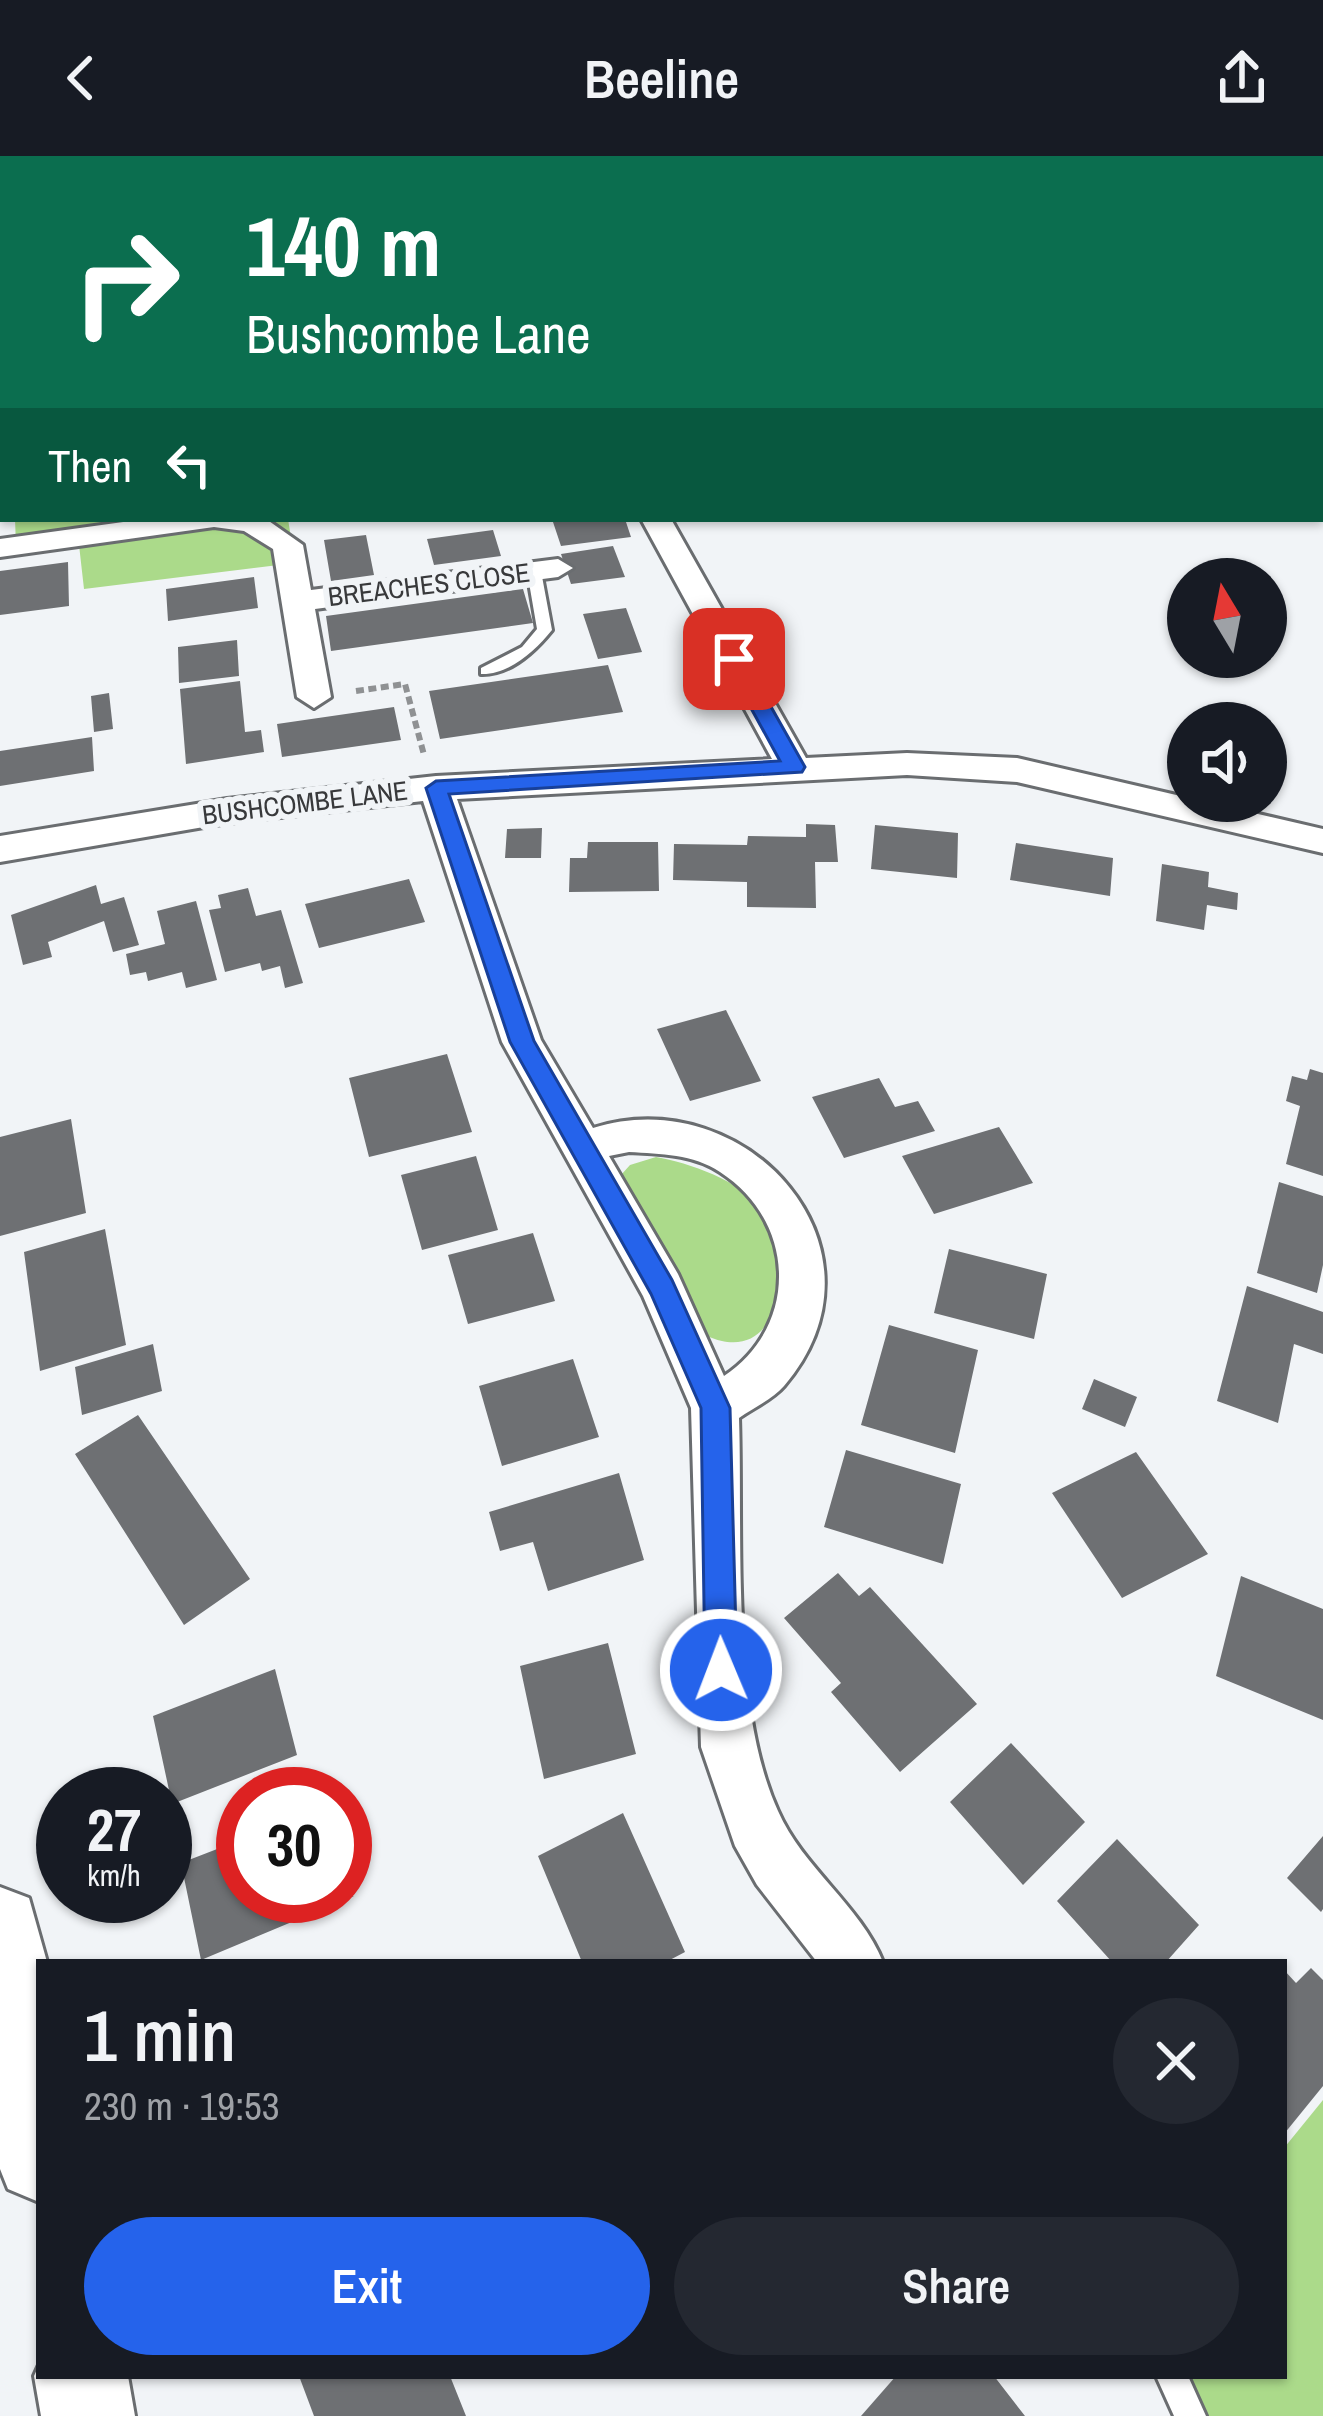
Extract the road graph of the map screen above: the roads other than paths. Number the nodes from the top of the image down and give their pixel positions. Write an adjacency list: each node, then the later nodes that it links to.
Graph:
1 (191, 522): 4 (street)
2 (236, 522): 6 (street)
3 (658, 522): 9 (street)
4 (0, 548)
5 (546, 570): 6 (street, BREACHES CLOSE); 7 (lane)
6 (300, 601): 8 (street)
7 (486, 670)
8 (314, 697)
9 (794, 767): 10 (street, BUSHCOMBE LANE); 11 (street, BUSHCOMBE LANE)
10 (431, 774): 12 (street, BUSHCOMBE LANE); 13 (street)
11 (1323, 841)
12 (0, 849)
13 (585, 1147): 14 (street); 14 (street)
14 (715, 1408): 16 (street)
15 (0, 1928): 17 (street)
16 (852, 1959)
17 (36, 2140)
18 (82, 2379): 20 (street)
19 (1173, 2379): 21 (lane)
20 (88, 2416)
21 (1190, 2416)

